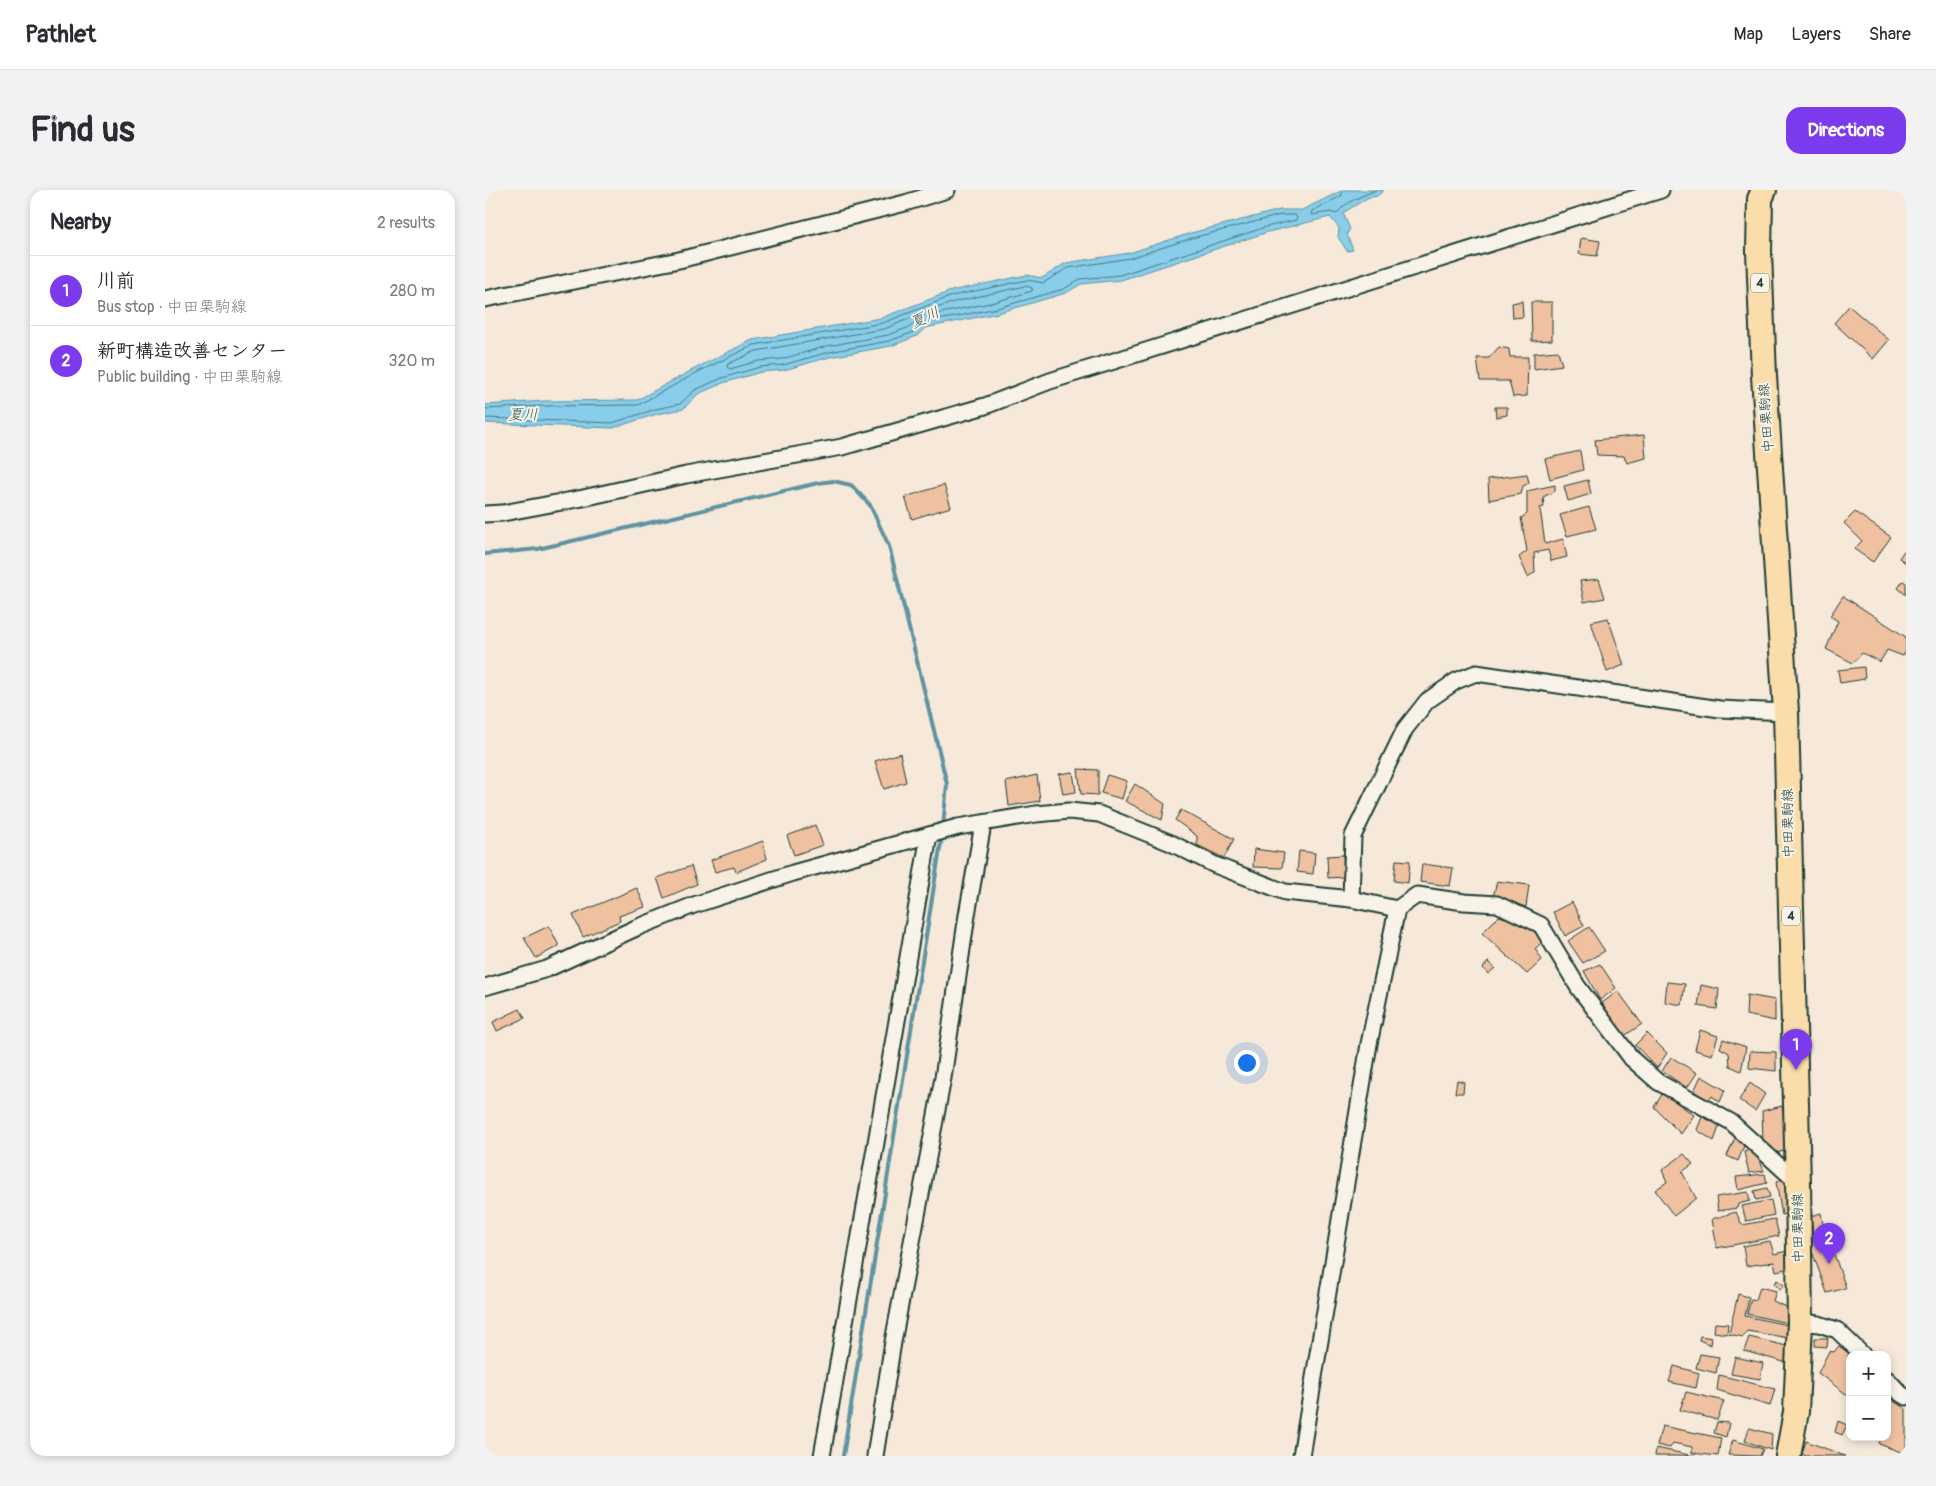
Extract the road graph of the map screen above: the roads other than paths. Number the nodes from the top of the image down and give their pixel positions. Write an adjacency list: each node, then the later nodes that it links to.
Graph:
1 (947, 190): 4 (street)
2 (1661, 190): 5 (street)
3 (1764, 190): 6 (main road, 中田栗駒線 / 4)
4 (485, 298)
5 (485, 514)
6 (1785, 712): 9 (street); 12 (main road, 中田栗駒線 / 4)
7 (983, 824): 8 (street); 9 (street); 18 (street)
8 (931, 835): 11 (street); 17 (street)
9 (1351, 900): 10 (street)
10 (1397, 909): 12 (street); 19 (street)
11 (485, 987)
12 (1797, 1183): 13 (main road, 中田栗駒線 / 4)
13 (1800, 1322): 14 (street); 20 (main road, 中田栗駒線 / 4)
14 (1859, 1351)
15 (1891, 1383): 16 (street)
16 (1906, 1397)
17 (822, 1456)
18 (875, 1456)
19 (1301, 1456)
20 (1788, 1456)

